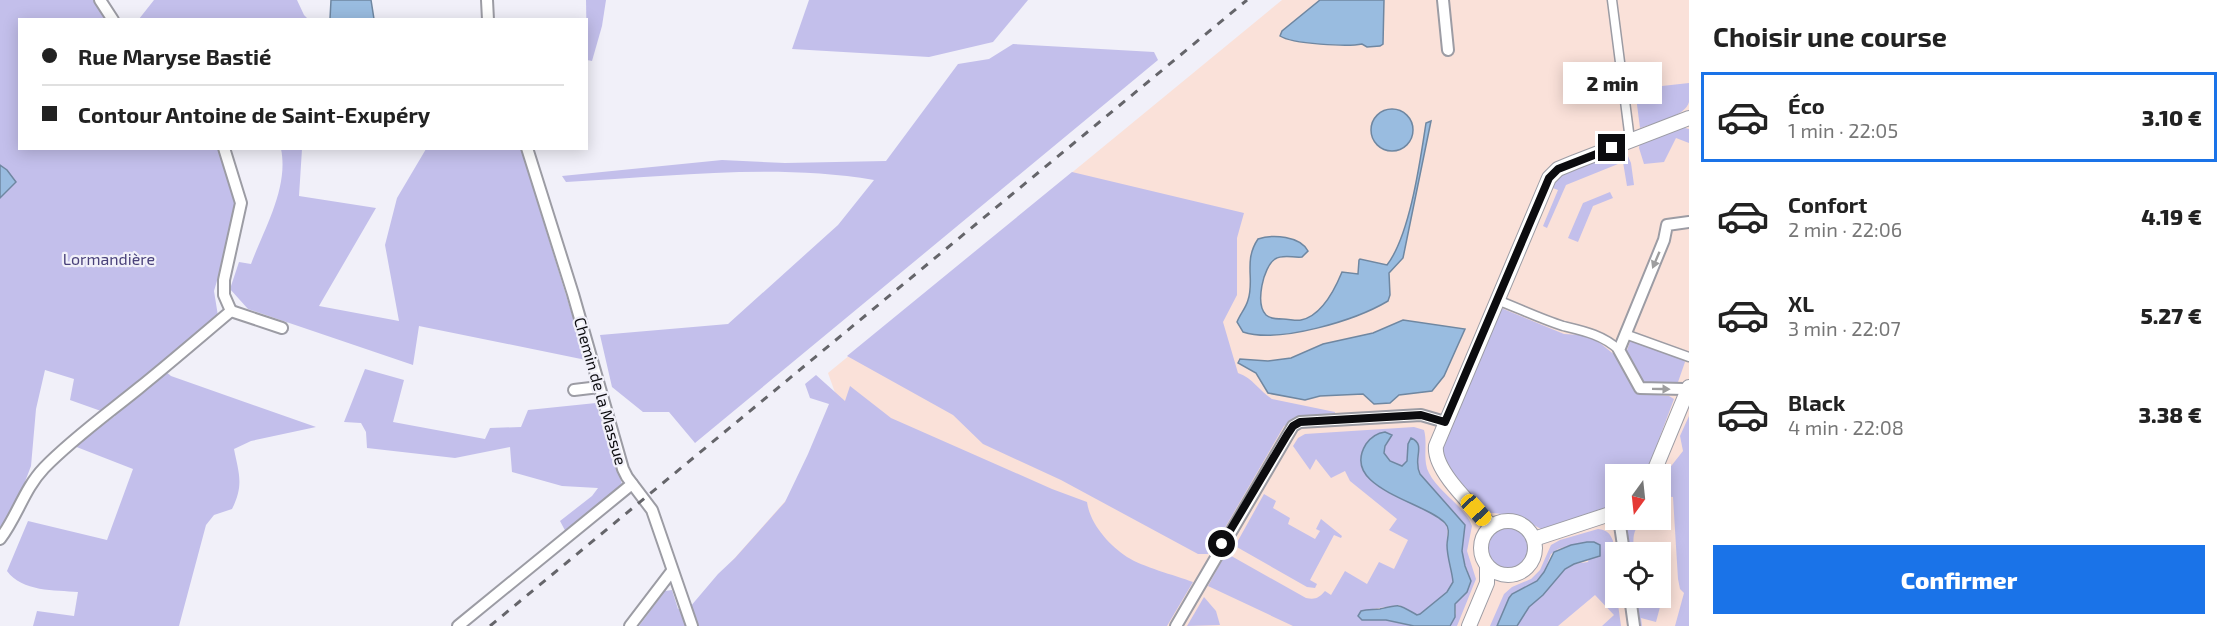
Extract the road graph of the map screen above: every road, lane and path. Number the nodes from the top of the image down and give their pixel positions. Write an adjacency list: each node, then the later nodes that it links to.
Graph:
1 (100, 0): 5 (street)
2 (487, 0): 6 (street)
3 (1443, 0): 7 (street)
4 (1612, 0): 9 (street)
5 (112, 18)
6 (488, 18)
7 (1448, 50)
8 (1689, 118): 9 (street)
9 (1630, 140): 13 (street)
10 (225, 150): 14 (street)
11 (528, 150): 19 (street, Chemin de la Massue)
12 (1689, 222): 16 (street, one-way to 16)
13 (1497, 300): 17 (street); 22 (street)
14 (231, 311): 15 (street); 27 (street)
15 (282, 328)
16 (1625, 334): 17 (street); 18 (street)
17 (1619, 350): 20 (street, one-way to 20)
18 (1689, 357)
19 (599, 387): 21 (street); 24 (street, Chemin de la Massue)
20 (1686, 388): 23 (street)
21 (574, 390)
22 (1445, 422): 26 (street); 36 (street)
23 (1657, 464)
24 (632, 484): 30 (street, Chemin de la Massue); 33 (street)
25 (1605, 516): 28 (street)
26 (1491, 526): 28 (street); 29 (street)
27 (0, 539)
28 (1534, 539): 31 (street)
29 (1487, 566): 31 (street); 37 (street)
30 (672, 571): 34 (street); 35 (street, Chemin de la Massue)
31 (1506, 575): 38 (street)
32 (1632, 608): 39 (street)
33 (458, 626)
34 (630, 626)
35 (692, 626)
36 (1176, 626)
37 (1469, 626)
38 (1479, 626)
39 (1634, 626)

